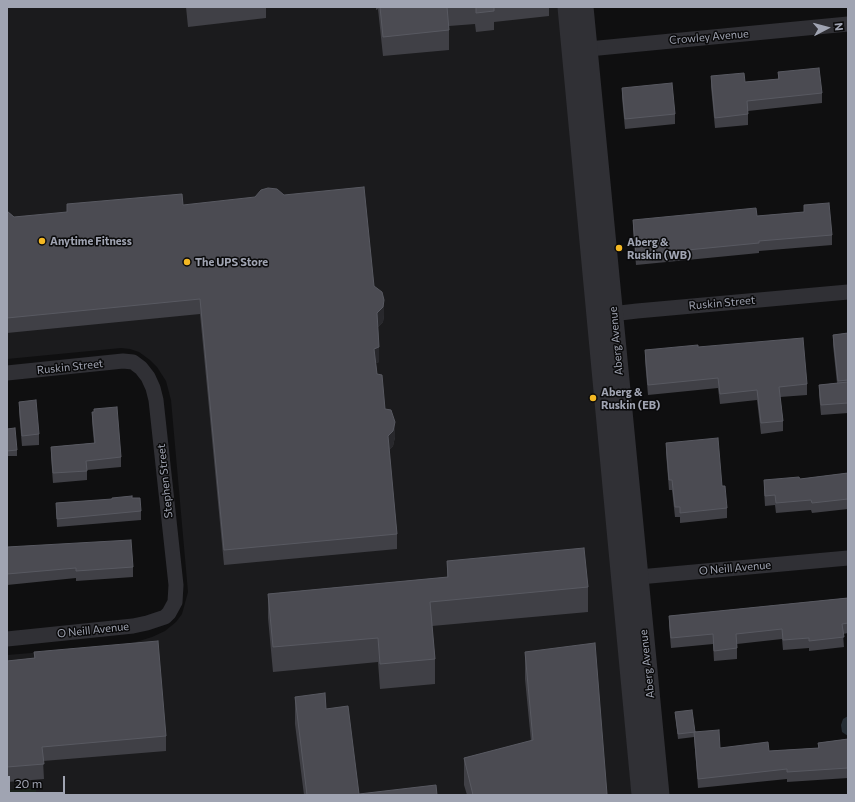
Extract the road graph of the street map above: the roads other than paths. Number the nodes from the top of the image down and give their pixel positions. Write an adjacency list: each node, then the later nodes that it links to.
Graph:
1 (567, 7): 4 (street, Aberg Avenue)
2 (584, 7): 4 (street, Aberg Avenue)
3 (848, 24): 4 (street, Crowley Avenue)
4 (580, 50): 6 (street, Aberg Avenue)
5 (848, 292): 6 (street, Ruskin Street)
6 (604, 315): 10 (street, Aberg Avenue)
7 (133, 362): 8 (street, Ruskin Street); 11 (street, Stephen Street)
8 (7, 373)
9 (848, 558): 10 (street, O Neill Avenue)
10 (630, 577): 13 (street, Aberg Avenue); 14 (street, Aberg Avenue)
11 (172, 607): 12 (street, O Neill Avenue)
12 (7, 639)
13 (641, 795)
14 (660, 795)

